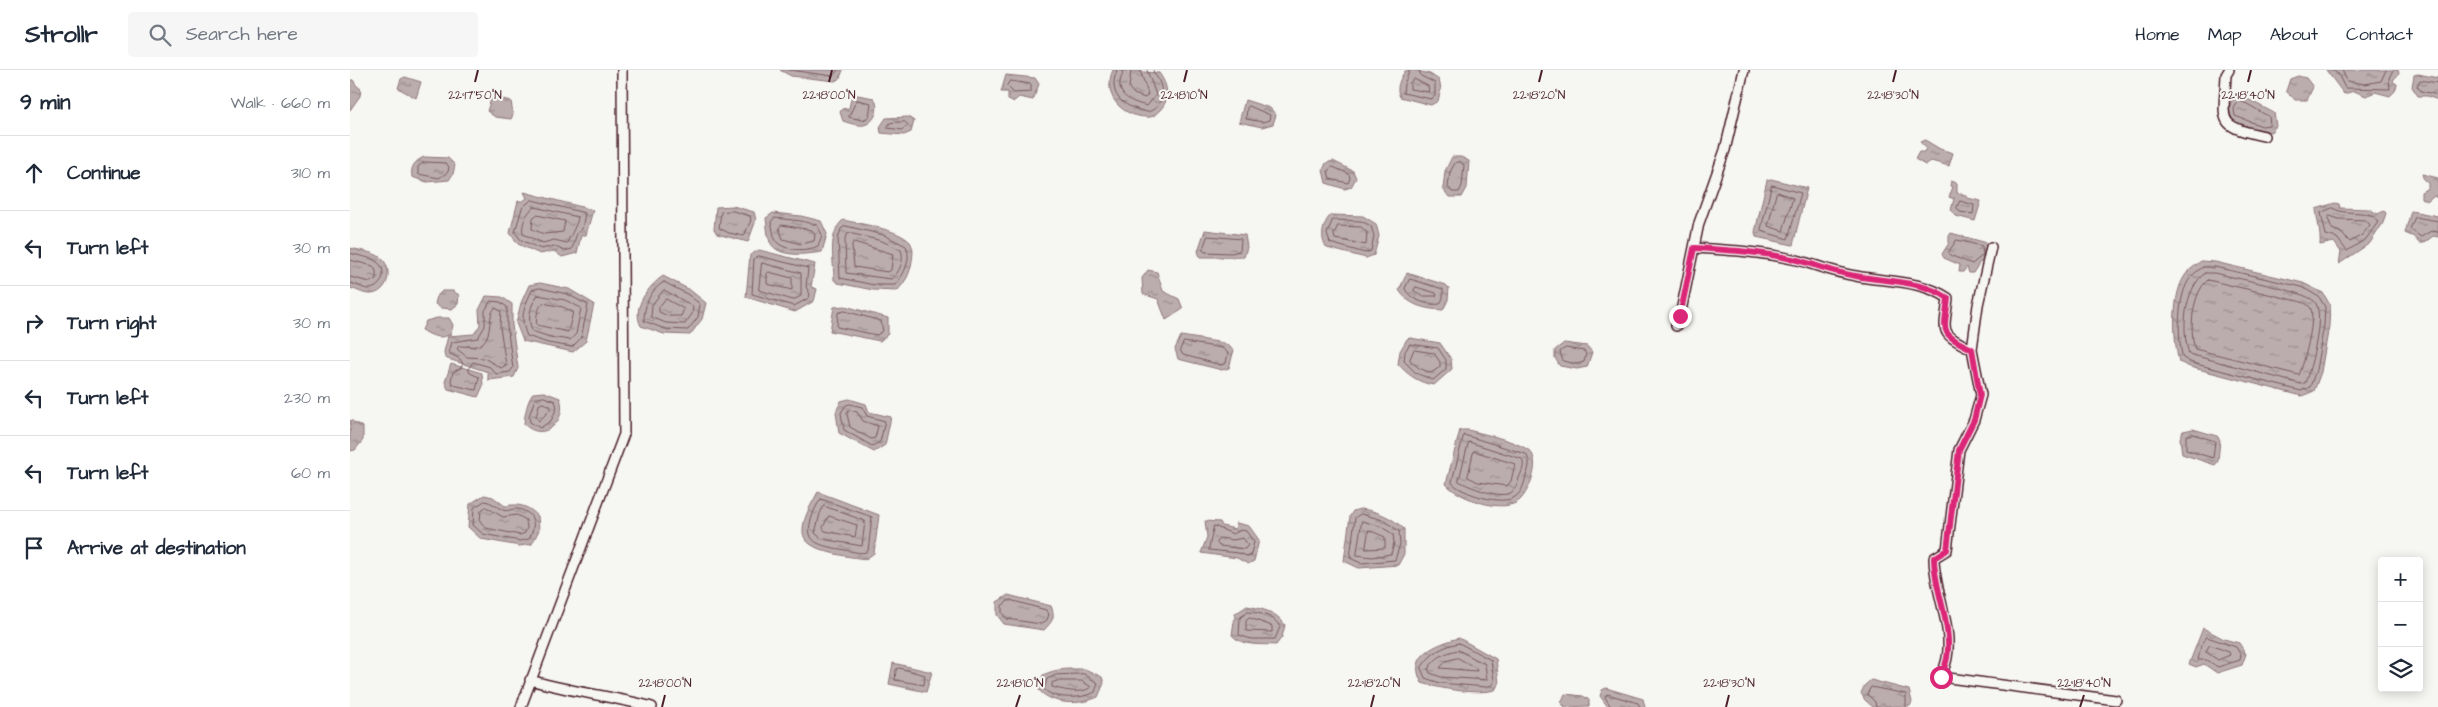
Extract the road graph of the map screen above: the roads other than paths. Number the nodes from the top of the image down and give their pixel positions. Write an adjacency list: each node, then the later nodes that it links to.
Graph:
1 (622, 70): 9 (street)
2 (1744, 70): 6 (street)
3 (2229, 70): 4 (street)
4 (2264, 136)
5 (1991, 247): 8 (street)
6 (1694, 248): 7 (street); 8 (street)
7 (1676, 326)
8 (1972, 349): 10 (street)
9 (530, 680): 11 (street); 12 (street)
10 (2116, 700)
11 (521, 707)
12 (652, 707)

